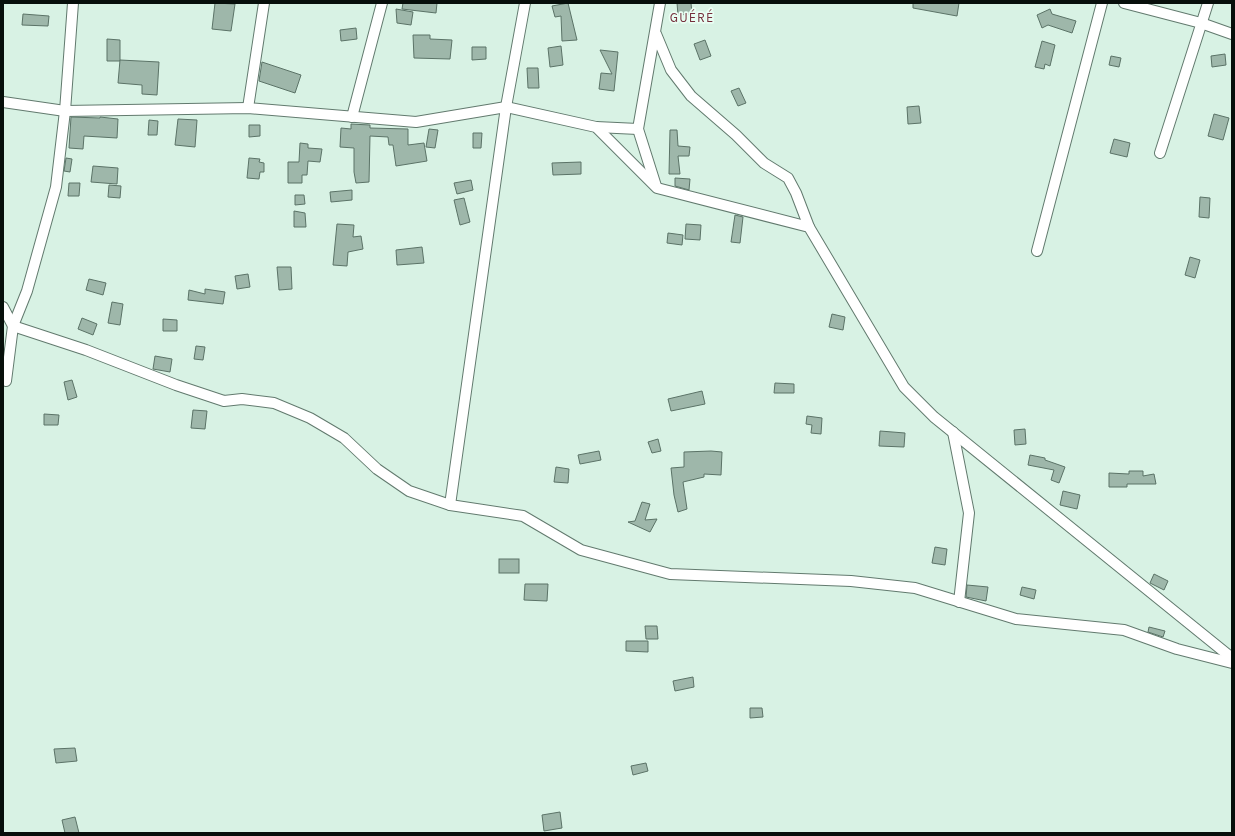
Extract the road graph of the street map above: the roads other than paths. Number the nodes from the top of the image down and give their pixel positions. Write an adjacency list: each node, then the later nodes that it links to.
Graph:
1 (73, 3): 15 (street)
2 (264, 3): 14 (street)
3 (382, 3): 16 (street)
4 (525, 3): 13 (street)
5 (660, 3): 10 (street)
6 (1102, 3): 22 (street)
7 (1124, 3): 9 (street)
8 (1208, 3): 9 (street)
9 (1201, 23): 11 (street); 19 (street)
10 (656, 34): 18 (street); 21 (street)
11 (1232, 34)
12 (3, 102): 15 (street)
13 (506, 107): 16 (street); 17 (street); 27 (street)
14 (248, 108): 15 (street); 16 (street)
15 (65, 111): 24 (street)
16 (352, 116)
17 (596, 127): 18 (street); 20 (street)
18 (638, 129): 20 (street)
19 (1160, 153)
20 (657, 188): 21 (street)
21 (809, 228): 26 (street)
22 (1037, 250)
23 (3, 307): 24 (street)
24 (13, 326): 25 (street); 27 (street)
25 (6, 381)
26 (953, 432): 28 (street); 29 (street)
27 (450, 505): 28 (street)
28 (959, 602): 30 (street)
29 (1232, 658)
30 (1232, 664)

